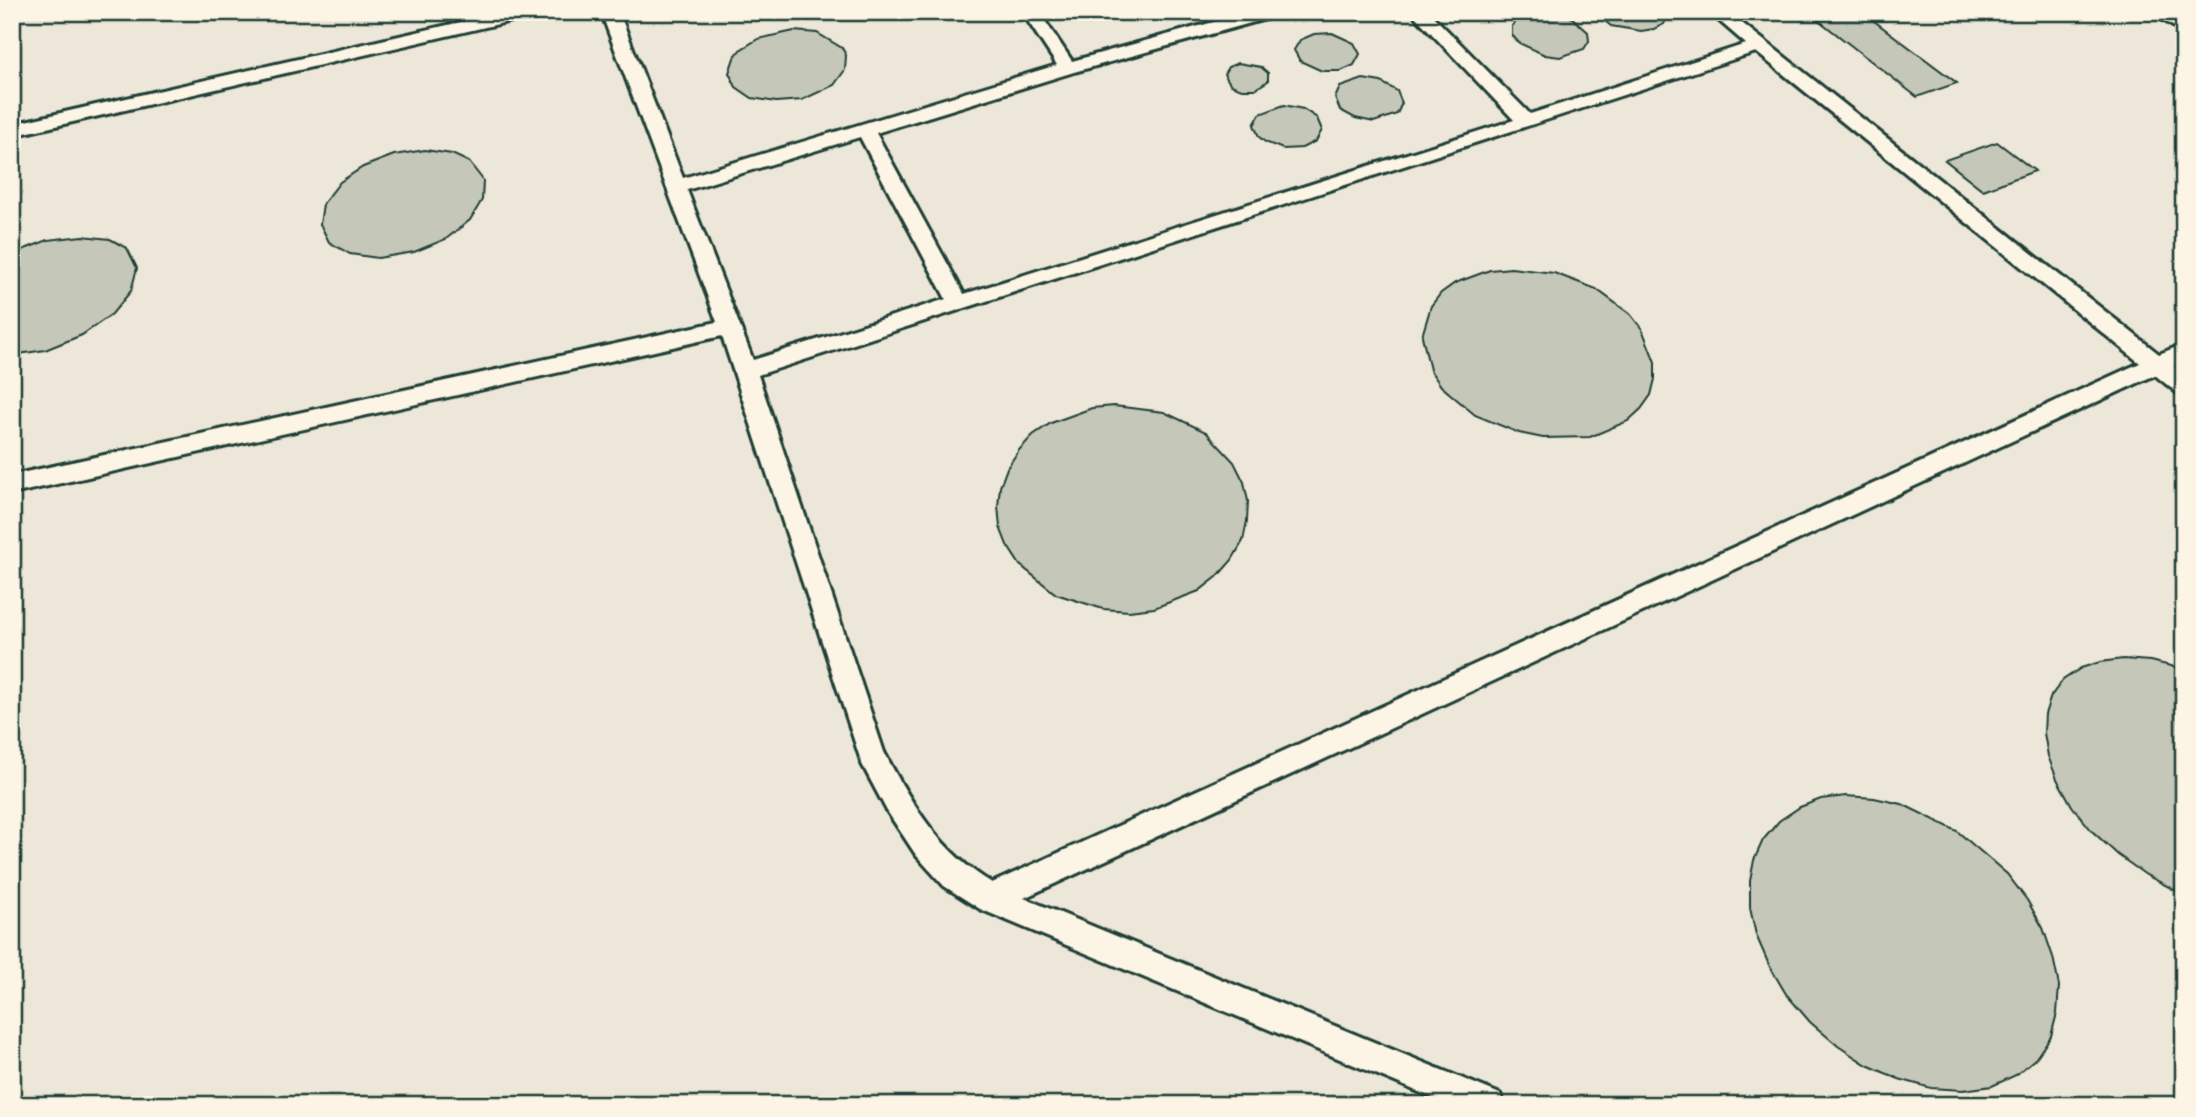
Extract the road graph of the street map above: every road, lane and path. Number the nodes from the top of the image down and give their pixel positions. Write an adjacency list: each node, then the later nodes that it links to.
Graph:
1 (529, 12): 12 (lane)
2 (610, 12): 14 (lane)
3 (1030, 12): 10 (lane)
4 (1270, 12): 10 (lane)
5 (1419, 12): 11 (lane)
6 (1717, 12): 9 (lane)
7 (2158, 12): 8 (lane)
8 (2184, 28)
9 (1757, 46): 11 (lane); 18 (lane)
10 (1068, 68): 13 (lane)
11 (1527, 122): 15 (lane)
12 (12, 130)
13 (866, 131): 14 (lane); 15 (lane)
14 (676, 187): 16 (lane)
15 (959, 303): 19 (lane)
16 (729, 327): 19 (lane); 21 (lane)
17 (2184, 352): 18 (lane)
18 (2157, 363): 20 (lane); 22 (lane)
19 (746, 370): 22 (lane)
20 (2184, 386)
21 (12, 485)
22 (990, 899): 23 (lane)
23 (1489, 1105)

